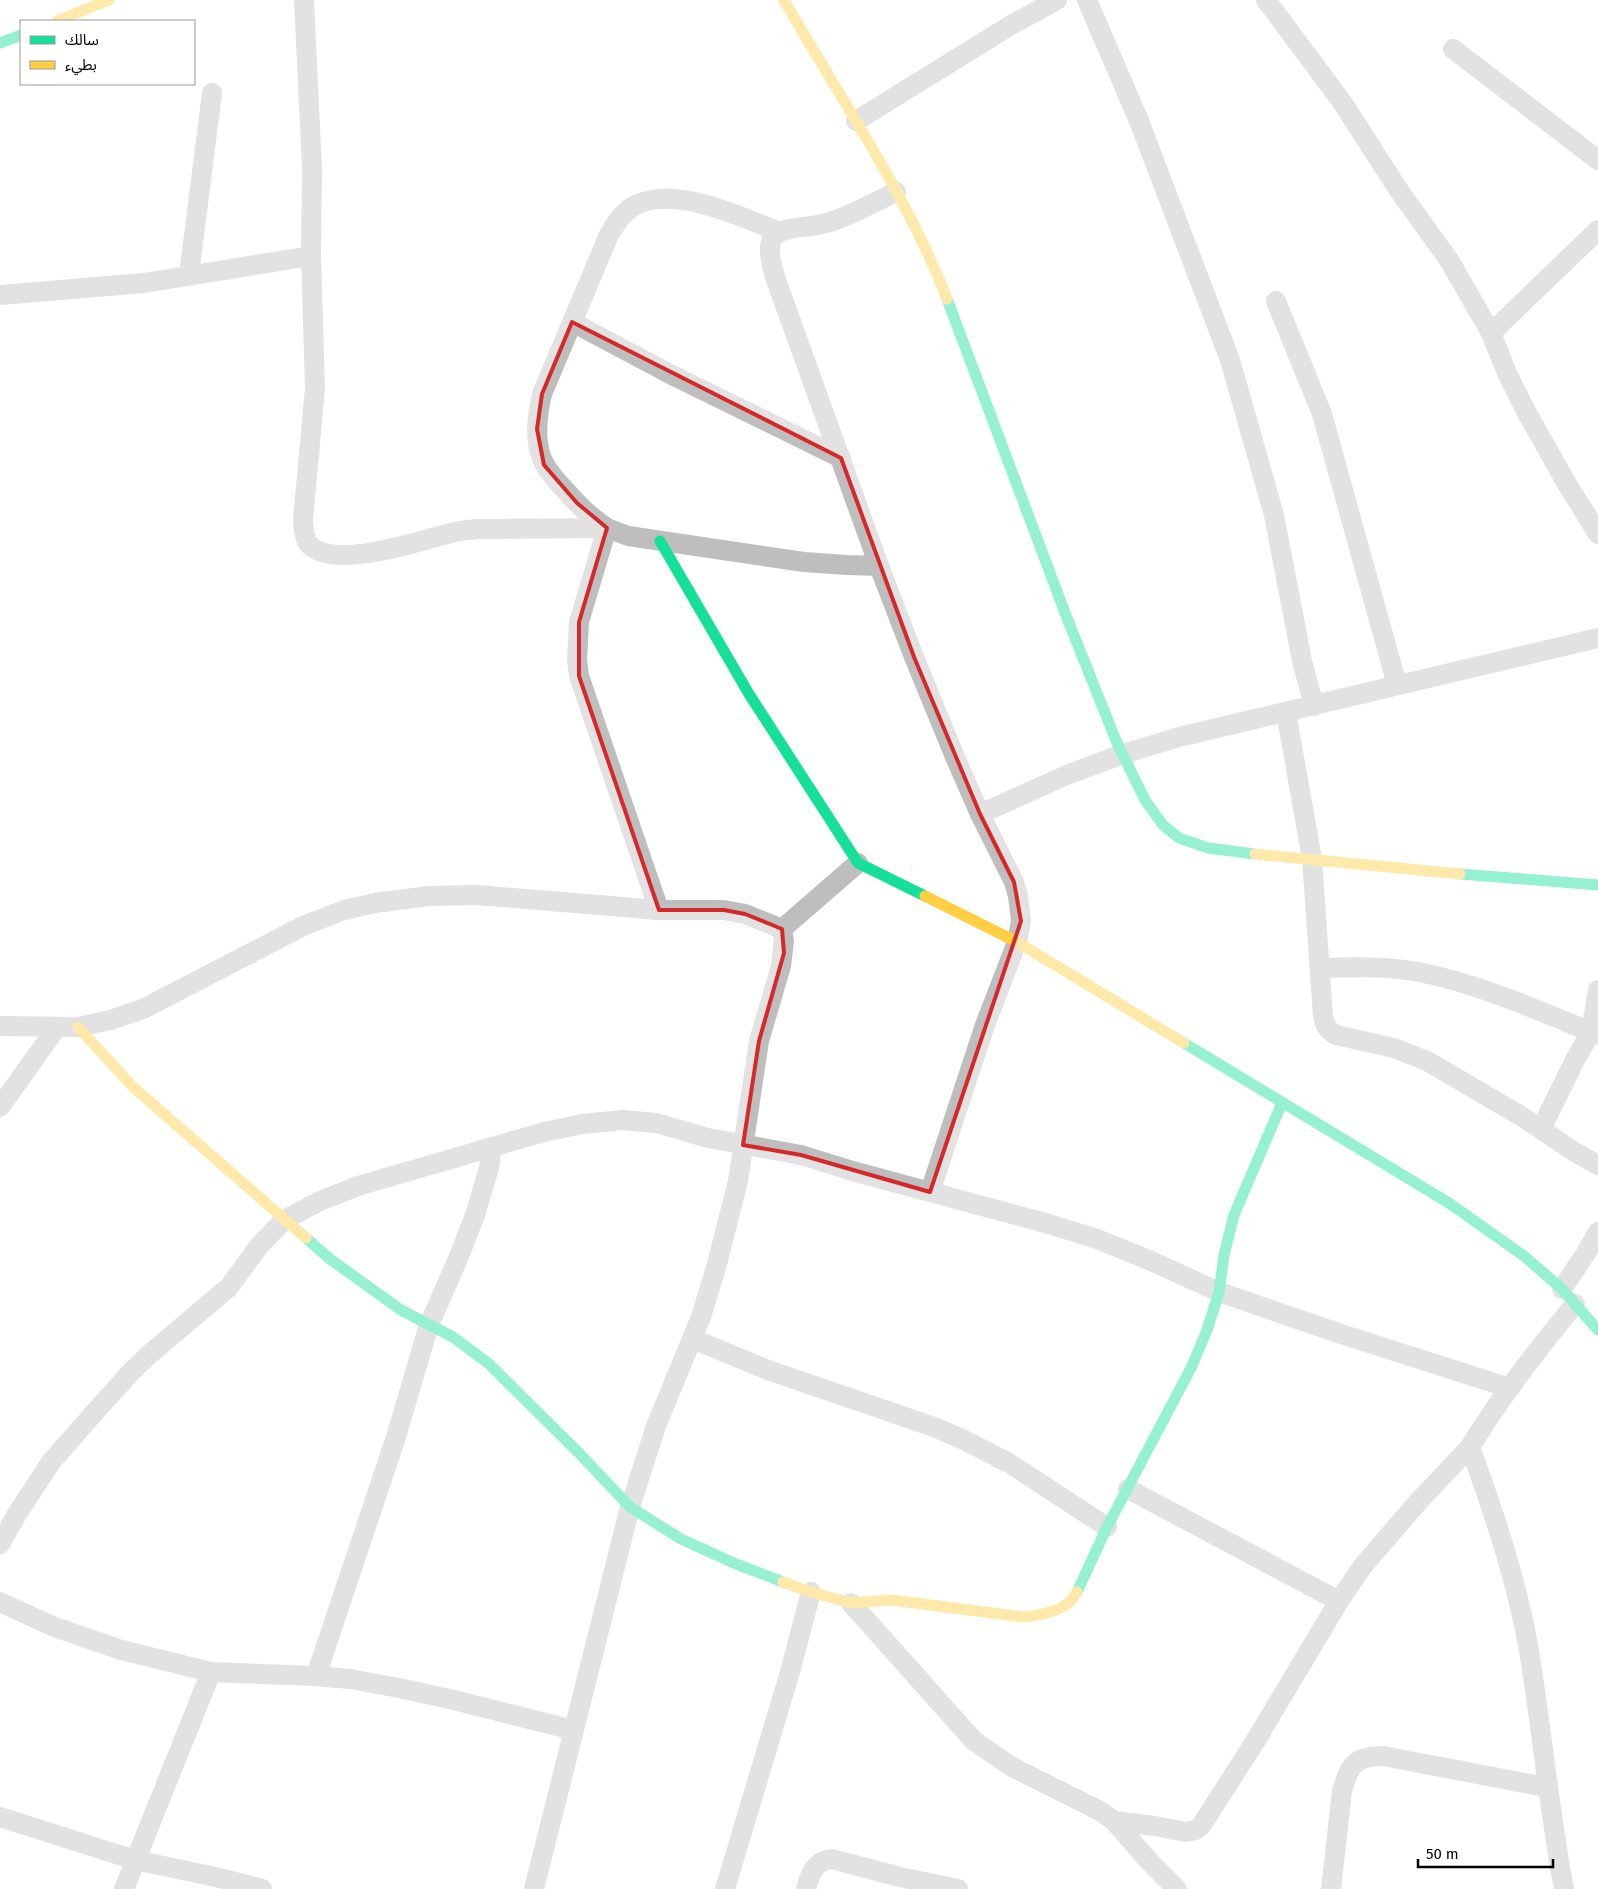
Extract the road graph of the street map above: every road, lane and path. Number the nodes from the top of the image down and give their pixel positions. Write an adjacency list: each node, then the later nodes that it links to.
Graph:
1 (109, 0): 7 (street)
2 (304, 0): 17 (street)
3 (784, 0): 12 (street)
4 (1057, 0): 12 (street)
5 (1087, 0): 30 (street)
6 (1266, 0): 22 (street)
7 (59, 20)
8 (20, 35): 9 (street)
9 (0, 43)
10 (1453, 49): 13 (street)
11 (212, 93): 18 (street)
12 (856, 121): 14 (street)
13 (1598, 160)
14 (896, 192): 16 (street); 32 (street)
15 (1598, 230): 22 (street)
16 (780, 232): 21 (street); 23 (street)
17 (311, 256): 18 (street); 24 (street)
18 (189, 275): 19 (street)
19 (0, 295)
20 (1276, 301): 29 (street)
21 (572, 322): 23 (street); 24 (street)
22 (1491, 332): 25 (street)
23 (841, 458): 27 (street)
24 (607, 528): 26 (street); 37 (street)
25 (1598, 534)
26 (660, 541): 27 (street); 35 (street)
27 (879, 566): 33 (street)
28 (1598, 638): 29 (street)
29 (1397, 685): 30 (street)
30 (1314, 706): 31 (street)
31 (1286, 712): 32 (street); 34 (street)
32 (1123, 754): 33 (street); 34 (street)
33 (980, 814): 39 (street)
34 (1312, 859): 36 (street); 40 (street)
35 (858, 863): 38 (street); 39 (street)
36 (1598, 885)
37 (659, 910): 38 (street); 44 (street)
38 (782, 930): 49 (street)
39 (1017, 942): 46 (street); 52 (street)
40 (1320, 968): 45 (street); 48 (street)
41 (1598, 990): 45 (street)
42 (0, 1026): 43 (street)
43 (56, 1027): 44 (street); 47 (street)
44 (78, 1027): 53 (street)
45 (1595, 1033): 48 (street)
46 (1282, 1103): 55 (street); 56 (street)
47 (0, 1107)
48 (1541, 1129): 51 (street)
49 (743, 1145): 50 (street); 52 (street); 60 (street)
50 (492, 1147): 53 (street); 58 (street)
51 (1598, 1165)
52 (930, 1192): 56 (street)
53 (284, 1220): 58 (street); 66 (street)
54 (1598, 1232): 55 (street)
55 (1562, 1289): 57 (street)
56 (1219, 1292): 61 (street); 63 (street)
57 (1575, 1304): 59 (street); 61 (street)
58 (428, 1325): 64 (street); 72 (street)
59 (1598, 1330)
60 (693, 1340): 64 (street); 65 (street)
61 (1510, 1388): 62 (street)
62 (1470, 1447): 68 (street); 74 (street)
63 (1128, 1489): 65 (street); 68 (street)
64 (630, 1507): 67 (street); 73 (street)
65 (1107, 1527): 70 (street)
66 (0, 1544)
67 (812, 1592): 70 (street); 81 (street)
68 (1339, 1601): 76 (street)
69 (0, 1602): 71 (street)
70 (851, 1603): 76 (street)
71 (211, 1672): 72 (street); 77 (street)
72 (316, 1676): 73 (street)
73 (574, 1730): 80 (street)
74 (1546, 1787): 85 (street); 86 (street)
75 (0, 1816): 77 (street)
76 (1114, 1821): 84 (street)
77 (135, 1860): 78 (street); 79 (street)
78 (124, 1889)
79 (262, 1889)
80 (534, 1889)
81 (726, 1889)
82 (806, 1889): 83 (street)
83 (958, 1889)
84 (1177, 1889)
85 (1331, 1889)
86 (1564, 1889)

